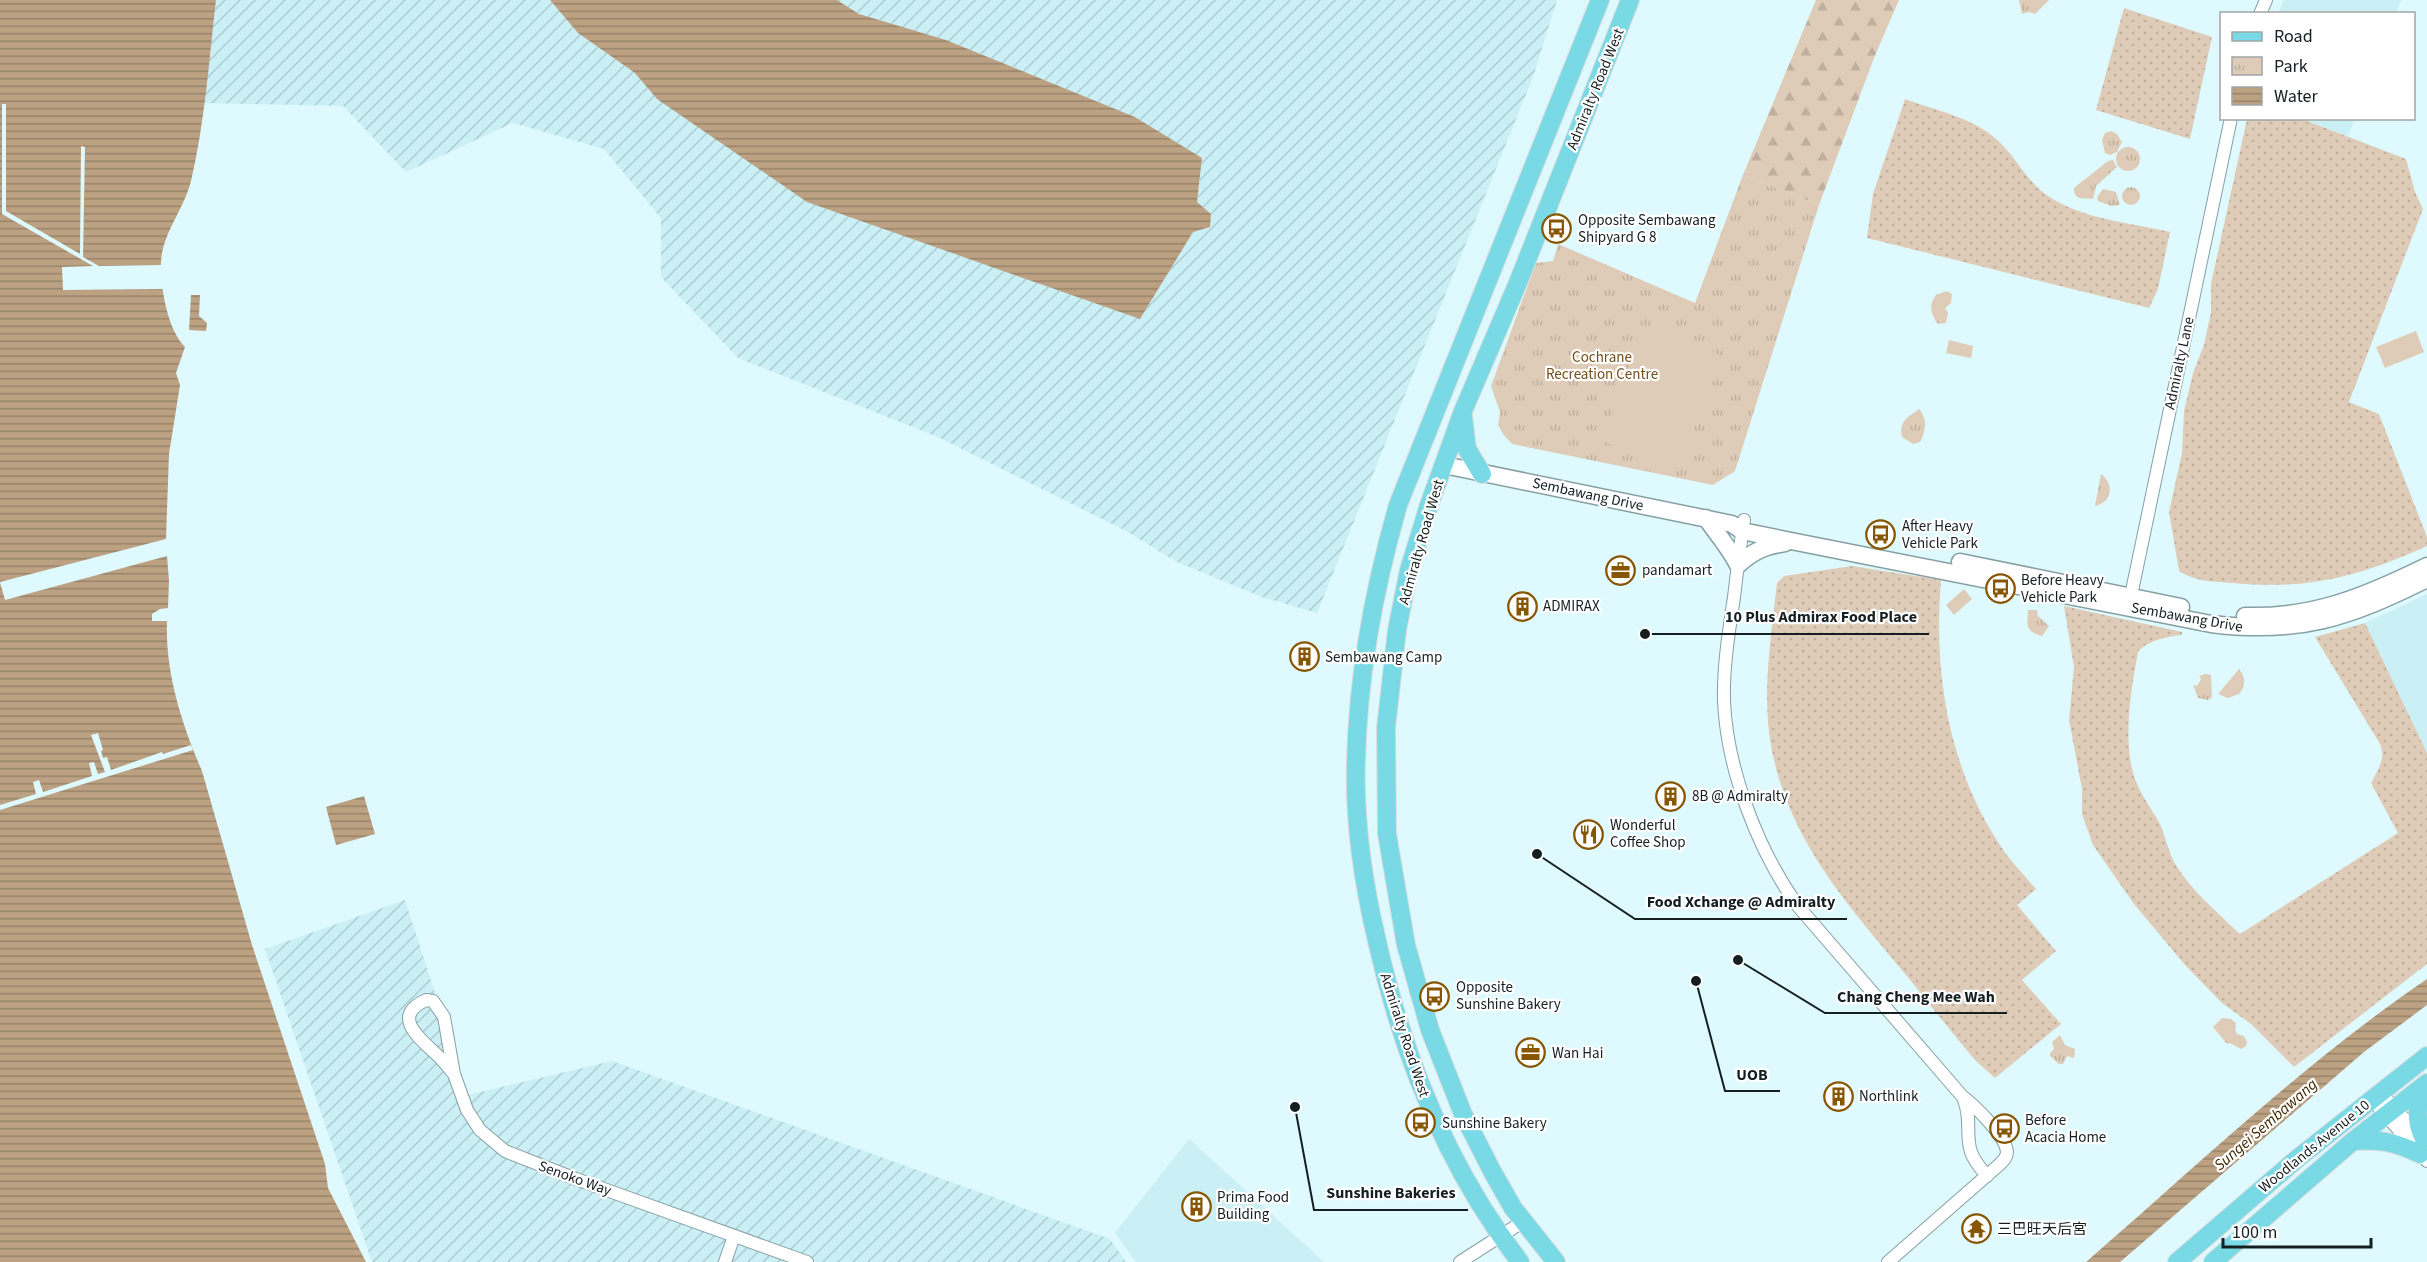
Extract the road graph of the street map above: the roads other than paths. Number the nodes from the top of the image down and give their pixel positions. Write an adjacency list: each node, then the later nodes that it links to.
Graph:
1 (1599, 0): 7 (main road, Admiralty Road West)
2 (1630, 0): 4 (main road, Admiralty Road West)
3 (2230, 120): 14 (street, Admiralty Lane)
4 (1463, 411): 5 (main road, Admiralty Road West); 6 (main road)
5 (1444, 465): 6 (main road, Sembawang Drive); 7 (main road); 24 (main road, Admiralty Road West)
6 (1482, 474): 8 (main road, Sembawang Drive)
7 (1407, 483): 25 (main road, Admiralty Road West)
8 (1706, 518): 9 (main road, Sembawang Drive); 11 (main road)
9 (1740, 525): 10 (main road, Sembawang Drive); 11 (street); 14 (main road, Sembawang Drive)
10 (1791, 541): 11 (main road); 14 (main road, Sembawang Drive)
11 (1738, 564): 18 (street)
12 (2427, 566): 14 (main road, Sembawang Drive)
13 (2427, 579): 14 (main road, Sembawang Drive)
14 (2130, 601)
15 (2427, 1056): 19 (main road, Woodlands Avenue 10)
16 (454, 1074): 16 (street, Senoko Way); 26 (street, Senoko Way)
17 (2426, 1083): 20 (main road, Woodlands Avenue 10); 22 (main road)
18 (1962, 1096): 23 (street); 23 (street)
19 (2376, 1096): 20 (street); 33 (main road, Woodlands Avenue 10)
20 (2390, 1112): 21 (main road, Woodlands Avenue 10); 22 (street)
21 (2353, 1141): 22 (main road); 34 (main road, Woodlands Avenue 10)
22 (2424, 1149)
23 (1987, 1176): 32 (street)
24 (1524, 1221): 25 (street); 31 (main road, Admiralty Road West)
25 (1501, 1235): 29 (street); 30 (main road, Admiralty Road West)
26 (735, 1236): 27 (street); 28 (street, Senoko Way)
27 (725, 1262)
28 (807, 1262)
29 (1460, 1262)
30 (1520, 1262)
31 (1556, 1262)
32 (1888, 1262)
33 (2177, 1262)
34 (2213, 1262)

